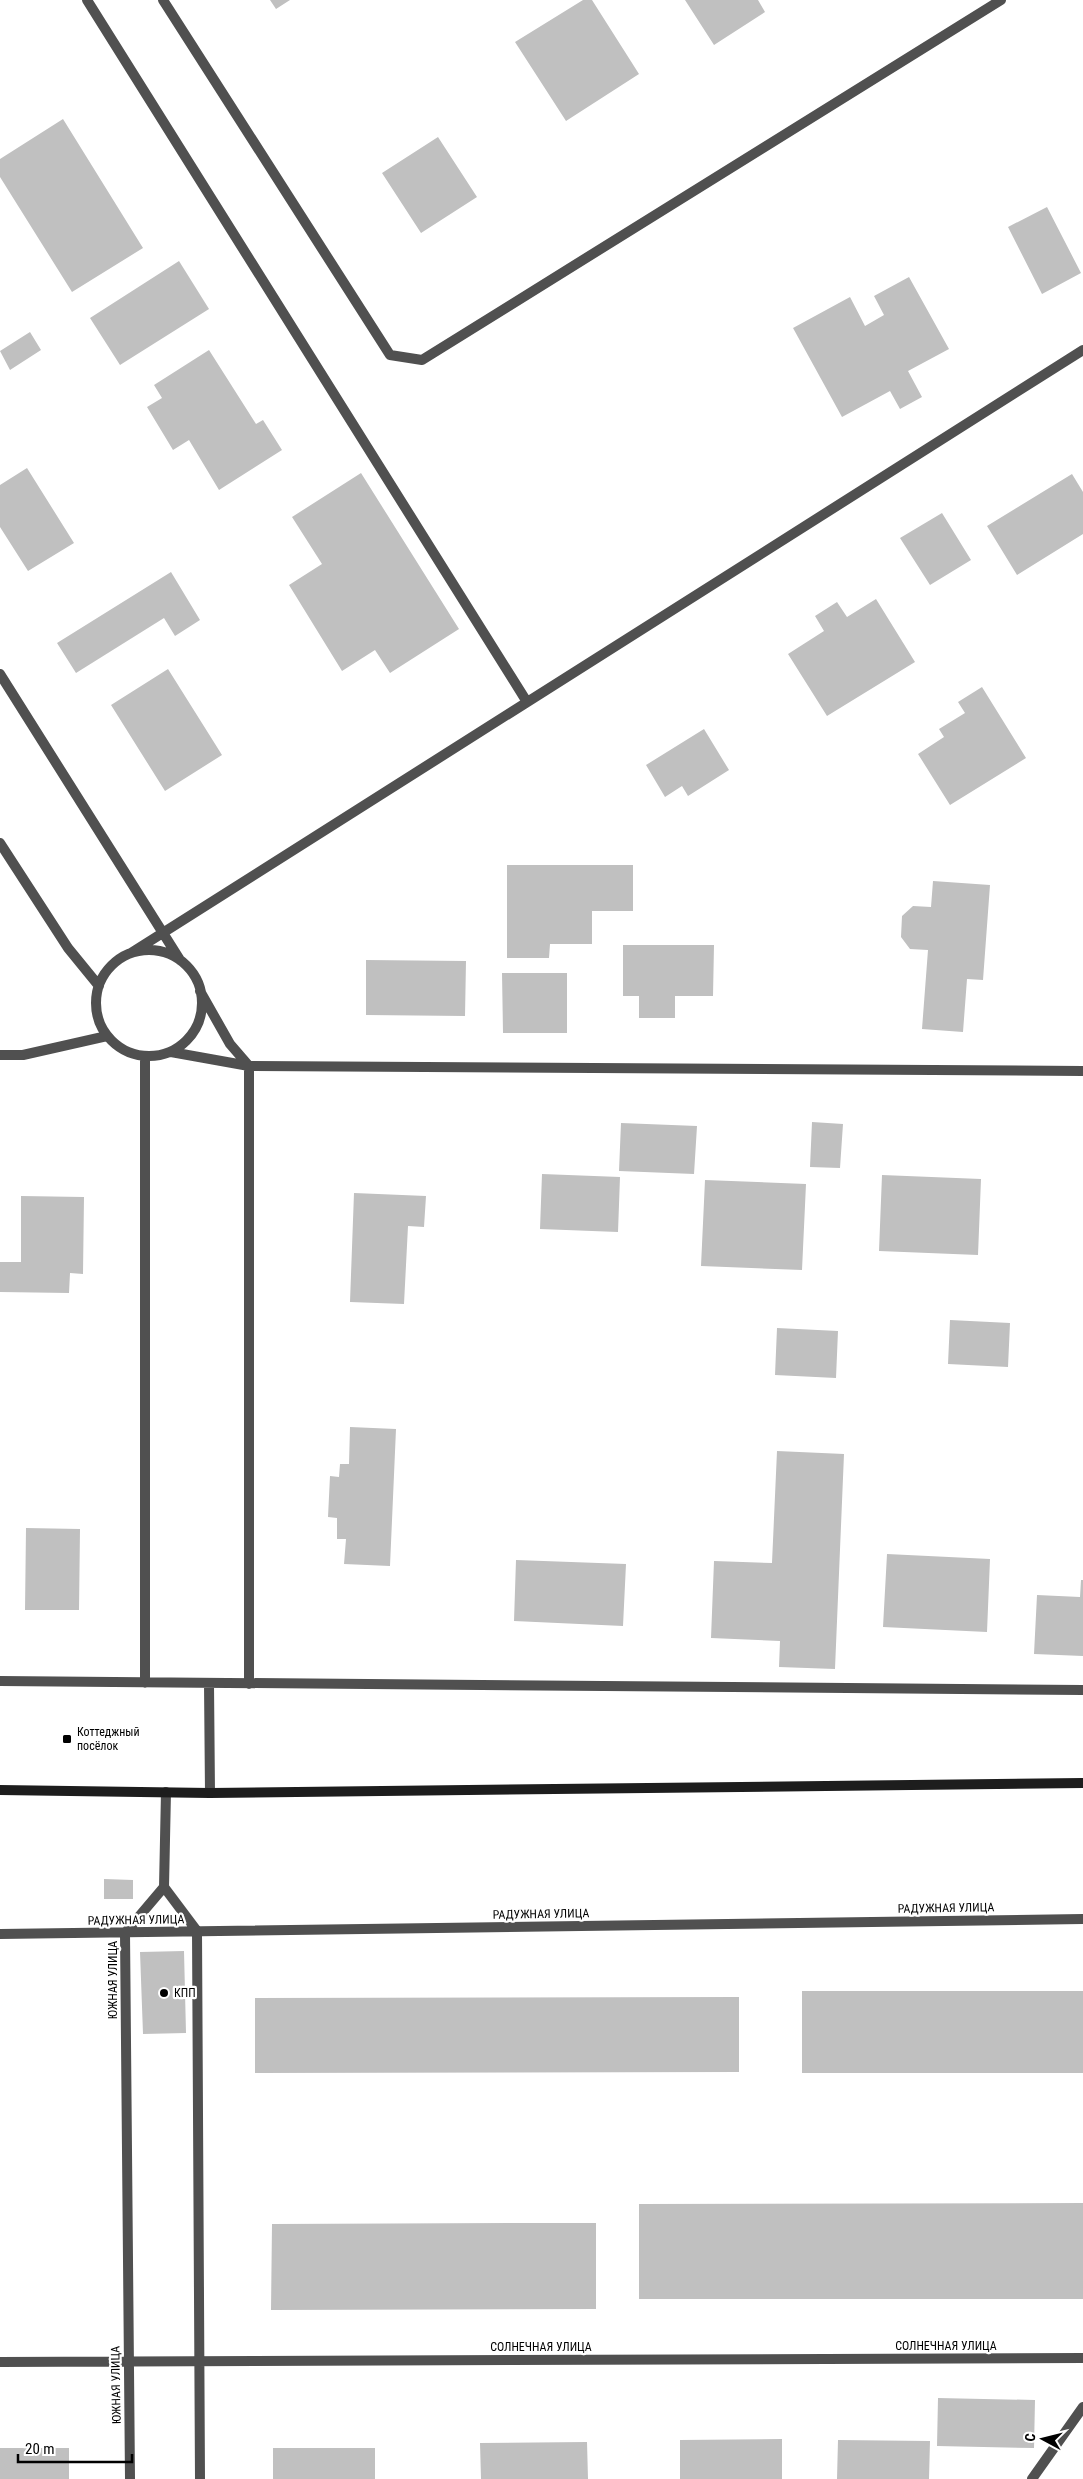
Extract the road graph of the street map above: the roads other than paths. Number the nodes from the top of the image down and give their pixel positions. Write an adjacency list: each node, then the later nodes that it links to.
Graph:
1 (87, 0): 6 (street)
2 (163, 0): 3 (street)
3 (1002, 0)
4 (1083, 350): 6 (street)
5 (0, 674): 8 (street)
6 (527, 702): 8 (street)
7 (0, 843): 11 (street)
8 (164, 932): 9 (street); 10 (street)
9 (131, 953): 10 (street); 11 (street)
10 (180, 960): 12 (street)
11 (99, 986): 13 (street)
12 (200, 991): 14 (street); 17 (street)
13 (107, 1036): 15 (street); 16 (street)
14 (171, 1052): 16 (street); 17 (street)
15 (0, 1055)
16 (145, 1057): 20 (street)
17 (248, 1066): 18 (street); 22 (street)
18 (1083, 1071)
19 (0, 1681): 20 (street)
20 (145, 1683): 21 (street)
21 (209, 1684): 22 (street); 27 (street)
22 (249, 1684): 23 (street)
23 (1083, 1690)
24 (1083, 1783): 27 (main road)
25 (0, 1790): 26 (main road)
26 (166, 1792): 27 (main road); 28 (street)
27 (210, 1793)
28 (164, 1887): 30 (street); 31 (street, ЮЖНАЯ УЛИЦА)
29 (1083, 1918): 30 (street, РАДУЖНАЯ УЛИЦА)
30 (197, 1932): 31 (street, РАДУЖНАЯ УЛИЦА); 35 (street)
31 (125, 1933): 32 (street, РАДУЖНАЯ УЛИЦА); 34 (street, ЮЖНАЯ УЛИЦА)
32 (0, 1934)
33 (1083, 2358): 35 (street, СОЛНЕЧНАЯ УЛИЦА)
34 (128, 2360): 35 (street, СОЛНЕЧНАЯ УЛИЦА); 36 (street, СОЛНЕЧНАЯ УЛИЦА); 38 (street, ЮЖНАЯ УЛИЦА)
35 (199, 2360): 39 (street)
36 (0, 2362)
37 (1083, 2407): 40 (street)
38 (130, 2479)
39 (200, 2479)
40 (1032, 2479)

